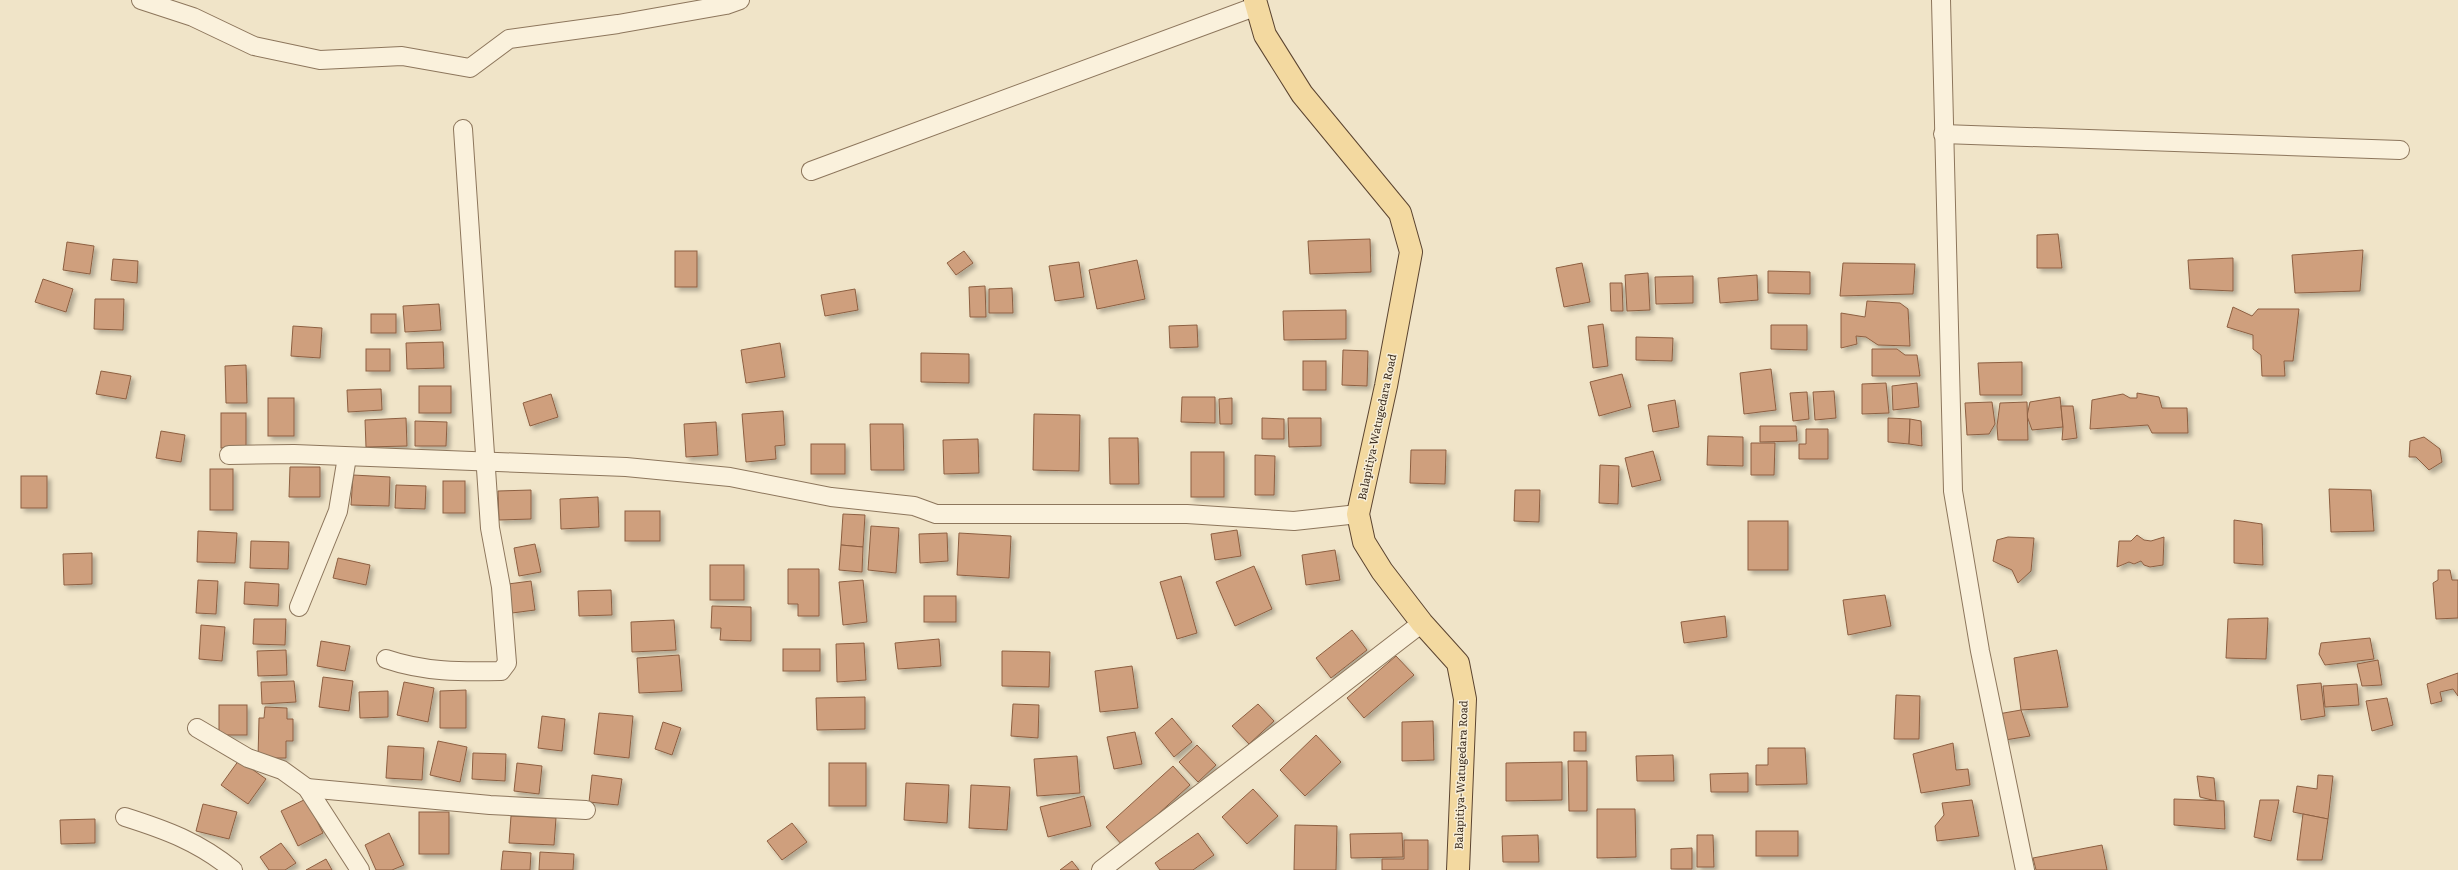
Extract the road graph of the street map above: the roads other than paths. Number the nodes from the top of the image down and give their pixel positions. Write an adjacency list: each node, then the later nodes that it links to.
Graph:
1 (141, 0): 2 (street)
2 (740, 0)
3 (1941, 0): 6 (street)
4 (1256, 3): 8 (street); 12 (main road, Balapitiya-Watugedara Road)
5 (463, 129): 11 (street)
6 (1943, 134): 7 (street); 24 (street)
7 (2400, 150)
8 (811, 171)
9 (229, 455): 10 (street)
10 (347, 457): 11 (street); 13 (street)
11 (485, 461): 12 (street); 15 (street)
12 (1358, 514): 14 (main road, Balapitiya-Watugedara Road)
13 (299, 607)
14 (1422, 623): 22 (street); 23 (main road, Balapitiya-Watugedara Road)
15 (386, 659)
16 (196, 728): 17 (street)
17 (307, 788): 18 (street); 21 (street)
18 (586, 810)
19 (125, 817): 20 (street)
20 (233, 870)
21 (360, 870)
22 (1101, 870)
23 (1458, 870)
24 (2025, 870)

